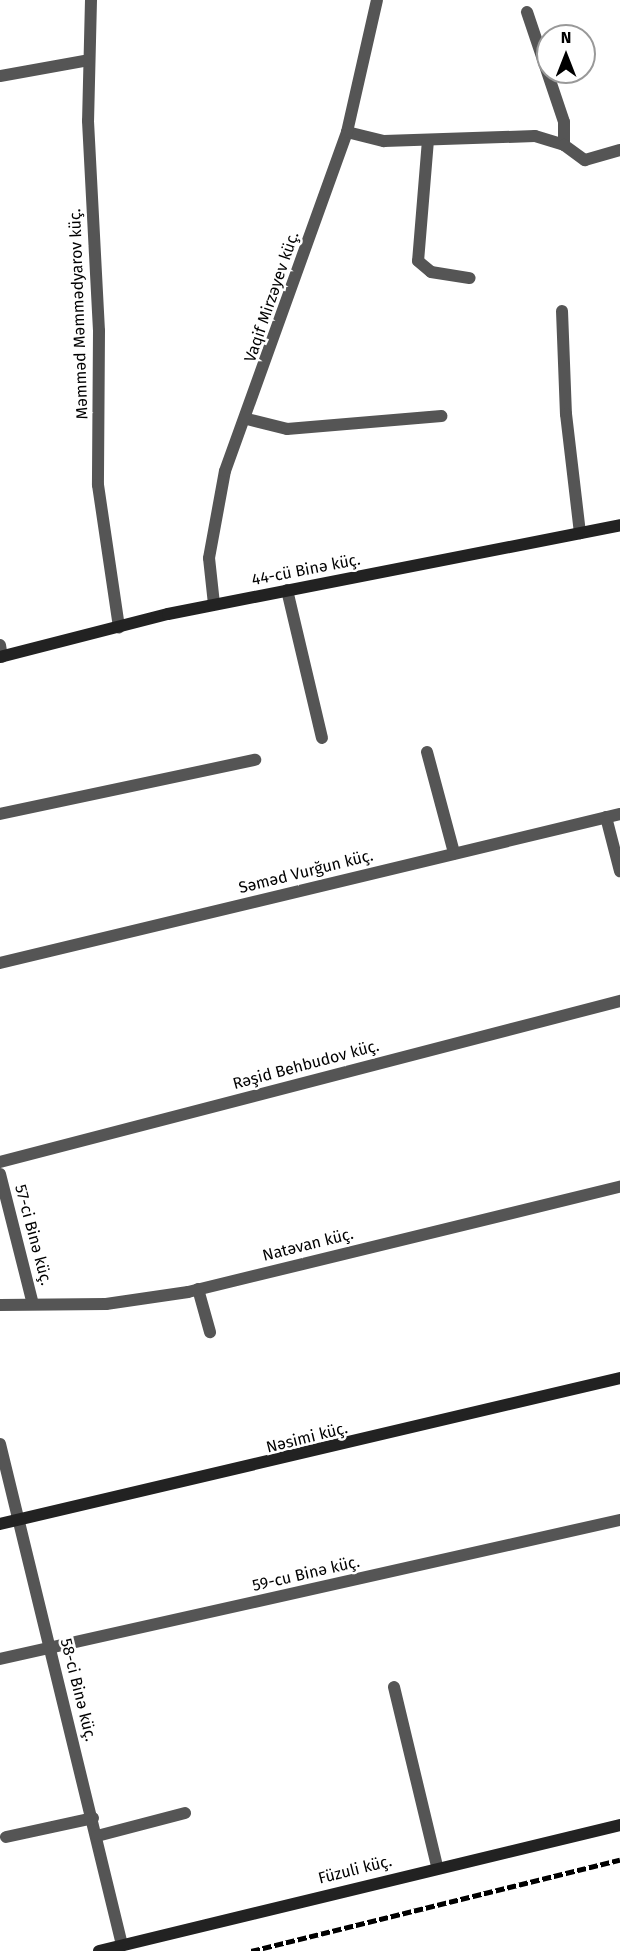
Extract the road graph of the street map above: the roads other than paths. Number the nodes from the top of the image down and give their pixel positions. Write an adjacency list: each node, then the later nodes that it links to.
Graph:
1 (91, 0): 4 (street, Məmməd Məmmədyarov küç.)
2 (376, 0): 6 (street, Vaqif Mirzəyev küç.)
3 (526, 12): 8 (street)
4 (89, 60): 5 (street); 18 (street, Məmməd Məmmədyarov küç.)
5 (0, 76)
6 (347, 132): 7 (street); 13 (street, Vaqif Mirzəyev küç.)
7 (428, 140): 8 (street); 10 (street)
8 (564, 145): 9 (street)
9 (620, 150)
10 (470, 278)
11 (562, 311): 15 (street)
12 (441, 416): 13 (street)
13 (247, 419): 17 (street, Vaqif Mirzəyev küç.)
14 (620, 525): 15 (street, 44-cü Binə küç.)
15 (580, 533): 16 (street, 44-cü Binə küç.)
16 (287, 590): 17 (street, 44-cü Binə küç.); 20 (street)
17 (214, 604): 18 (street, 44-cü Binə küç.)
18 (119, 627): 19 (street, 44-cü Binə küç.)
19 (1, 653)
20 (322, 738)
21 (427, 752): 26 (street)
22 (255, 760): 23 (street)
23 (0, 814)
24 (620, 814): 25 (street, Səməd Vurğun küç.)
25 (606, 818): 26 (street, Səməd Vurğun küç.); 27 (street)
26 (454, 854): 28 (street, Səməd Vurğun küç.)
27 (620, 871)
28 (0, 963)
29 (620, 1001): 30 (street, Rəşid Behbudov küç.)
30 (0, 1162)
31 (0, 1174): 34 (street, 57-ci Binə küç.)
32 (620, 1187): 33 (street, Natəvan küç.)
33 (198, 1289): 34 (street, Natəvan küç.); 36 (street)
34 (33, 1304): 35 (street, Natəvan küç.)
35 (0, 1305)
36 (210, 1332)
37 (620, 1378): 39 (street, Nəsimi küç.)
38 (0, 1444): 39 (street, 58-ci Binə küç.)
39 (17, 1520): 41 (street, Nəsimi küç.); 42 (street, 58-ci Binə küç.)
40 (620, 1520): 42 (street, 59-cu Binə küç.)
41 (0, 1524)
42 (51, 1648): 43 (street, 59-cu Binə küç.); 46 (street, 58-ci Binə küç.)
43 (0, 1659)
44 (394, 1686): 50 (street)
45 (185, 1813): 48 (street)
46 (93, 1818): 48 (street, 58-ci Binə küç.); 49 (street)
47 (620, 1825): 50 (street, Füzuli küç.)
48 (97, 1836): 51 (street, 58-ci Binə küç.)
49 (6, 1837)
50 (437, 1866): 51 (street, Füzuli küç.)
51 (122, 1945): 52 (street, Füzuli küç.)
52 (99, 1951)

